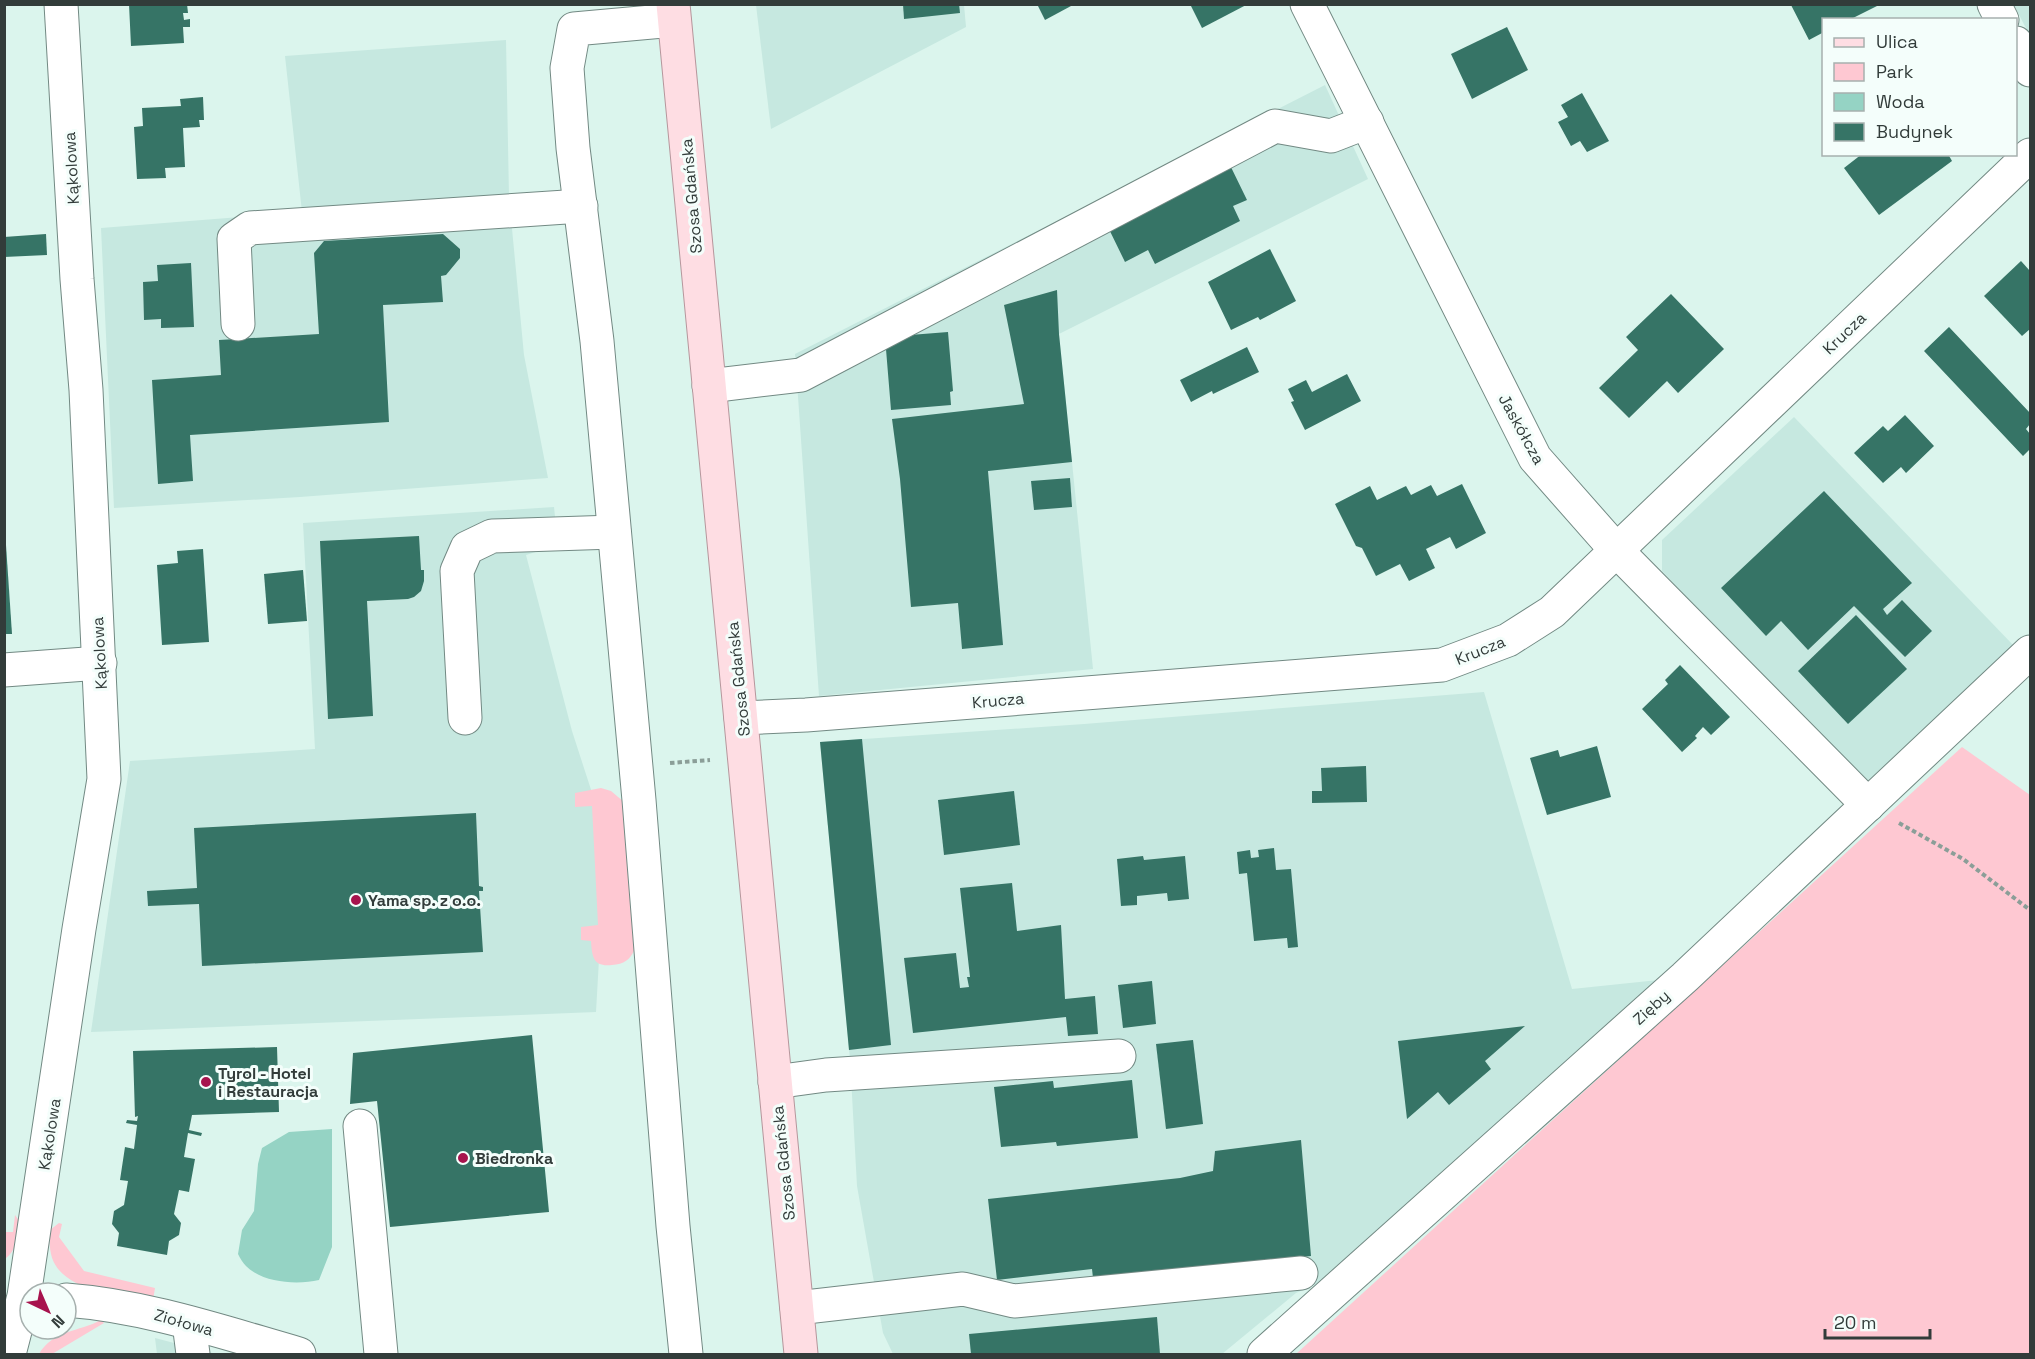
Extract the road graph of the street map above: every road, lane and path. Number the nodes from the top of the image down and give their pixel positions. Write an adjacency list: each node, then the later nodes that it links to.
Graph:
1 (61, 4): 17 (street, Kąkolowa)
2 (1307, 4): 9 (street, Jaskółcza)
3 (1994, 4): 6 (street)
4 (674, 12): 5 (street); 13 (main road, Szosa Gdańska)
5 (574, 17): 11 (street)
6 (2001, 18)
7 (2017, 45): 8 (street)
8 (2031, 70)
9 (1367, 122): 13 (street); 15 (street, Jaskółcza)
10 (2031, 154): 15 (street, Krucza)
11 (581, 206): 12 (street); 14 (street)
12 (238, 324)
13 (709, 386): 20 (main road, Szosa Gdańska)
14 (614, 532): 19 (street); 37 (street)
15 (1617, 551): 20 (street, Krucza); 23 (street, Jaskółcza)
16 (2031, 652): 23 (street, Zięby)
17 (100, 663): 18 (street); 29 (street, Kąkolowa)
18 (4, 670)
19 (465, 718)
20 (741, 718): 26 (main road, Szosa Gdańska)
21 (699, 761): 22 (path)
22 (686, 762)
23 (1868, 805): 24 (path); 39 (street, Zięby)
24 (2031, 910)
25 (1119, 1056): 26 (street)
26 (775, 1082): 32 (main road, Szosa Gdańska)
27 (360, 1126): 36 (street)
28 (1301, 1273): 32 (street)
29 (21, 1281)
30 (18, 1300): 34 (street, Kąkolowa)
31 (78, 1301): 33 (street, Ziołowa)
32 (797, 1308): 38 (main road, Szosa Gdańska)
33 (191, 1339): 35 (street, Ziołowa)
34 (9, 1354)
35 (299, 1354)
36 (381, 1354)
37 (686, 1354)
38 (801, 1354)
39 (1264, 1354)

